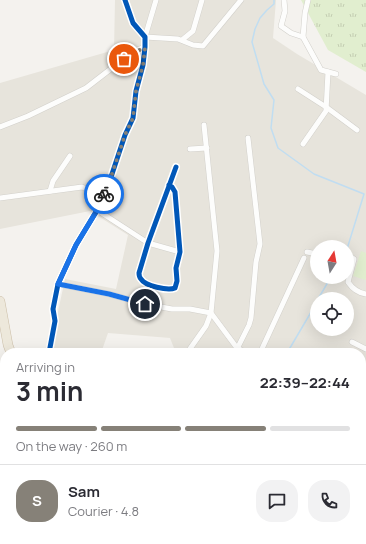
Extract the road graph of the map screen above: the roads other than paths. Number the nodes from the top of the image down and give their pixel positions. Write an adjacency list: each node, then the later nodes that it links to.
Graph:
1 (125, 0): 7 (street)
2 (156, 0): 7 (street)
3 (202, 0): 9 (street)
4 (241, 0): 9 (street)
5 (284, 0): 8 (street)
6 (308, 0): 8 (street)
7 (145, 37): 9 (street); 10 (street)
8 (302, 37): 11 (street)
9 (182, 40)
10 (145, 48): 16 (street); 27 (street)
11 (328, 72): 12 (street); 14 (street)
12 (336, 74)
13 (298, 89): 14 (street)
14 (326, 107): 17 (street); 19 (street)
15 (204, 126): 20 (street)
16 (0, 127)
17 (357, 130)
18 (248, 138): 43 (street)
19 (303, 144)
20 (207, 148): 21 (street); 37 (street)
21 (190, 149)
22 (70, 156): 25 (street)
23 (176, 167): 24 (street)
24 (169, 185): 28 (street); 29 (street)
25 (50, 191): 26 (street); 27 (street)
26 (0, 198)
27 (98, 208): 28 (street); 33 (street)
28 (148, 243): 29 (street); 29 (street)
29 (180, 252)
30 (306, 252): 31 (street)
31 (310, 253)
32 (304, 258): 44 (street)
33 (58, 284): 37 (street); 40 (street)
34 (349, 284): 35 (street)
35 (366, 294)
36 (0, 301): 39 (highway)
37 (212, 313): 41 (street); 42 (street)
38 (352, 342): 45 (street)
39 (9, 348)
40 (50, 348)
41 (191, 348)
42 (234, 348)
43 (238, 348)
44 (262, 348)
45 (364, 348)

